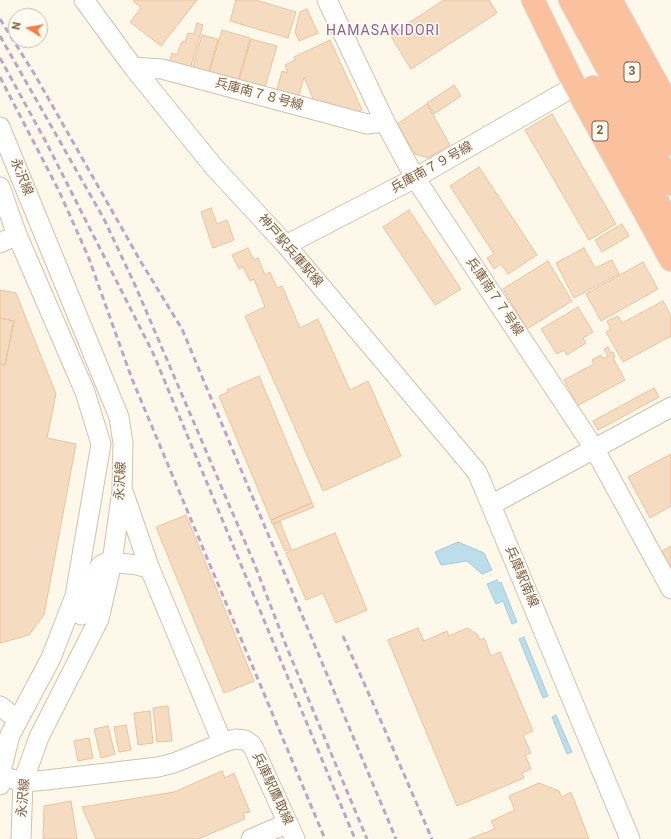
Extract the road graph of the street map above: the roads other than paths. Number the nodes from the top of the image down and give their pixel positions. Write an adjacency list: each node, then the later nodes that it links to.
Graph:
1 (84, 0): 8 (street, 神戸駅兵庫駅線)
2 (327, 0): 11 (street, 兵庫南７７号線)
3 (533, 0): 9 (highway, 2)
4 (547, 0): 19 (highway)
5 (570, 0): 17 (highway, 3)
6 (592, 0): 13 (highway, 3)
7 (611, 0): 10 (highway)
8 (133, 67): 11 (street, 兵庫南７８号線); 22 (street, 神戸駅兵庫駅線)
9 (575, 86): 16 (street, 兵庫南７９号線); 23 (highway, 2)
10 (671, 109)
11 (385, 122): 16 (street, 兵庫南７７号線)
12 (0, 127): 14 (street, 永沢線)
13 (671, 144)
14 (18, 168): 15 (street); 26 (street, 永沢線)
15 (0, 178)
16 (414, 178): 22 (street, 兵庫南７９号線); 25 (street, 兵庫南７７号線)
17 (671, 184)
18 (0, 187): 20 (street, 永沢線)
19 (671, 225)
20 (17, 234): 21 (street); 31 (street, 永沢線)
21 (0, 243)
22 (286, 246): 27 (street, 神戸駅兵庫駅線)
23 (671, 260)
24 (671, 407): 25 (street)
25 (594, 448): 27 (street); 30 (street, 兵庫南７７号線)
26 (122, 491): 28 (street, 永沢線); 29 (street)
27 (491, 505): 41 (street, 兵庫駅南線)
28 (112, 562): 29 (street); 31 (street); 36 (street, 永沢線)
29 (150, 569): 34 (street)
30 (671, 589)
31 (51, 658): 33 (street, 永沢線)
32 (0, 706): 33 (street)
33 (18, 720): 35 (street, 永沢線)
34 (222, 742): 36 (street, 兵庫駅鷹取線); 38 (street, 兵庫駅鷹取線)
35 (0, 775): 36 (street); 37 (street, 永沢線)
36 (23, 782): 37 (street, 兵庫駅鷹取線); 39 (street, 永沢線)
37 (0, 785)
38 (292, 831): 40 (street)
39 (21, 839)
40 (251, 839)
41 (630, 839)

